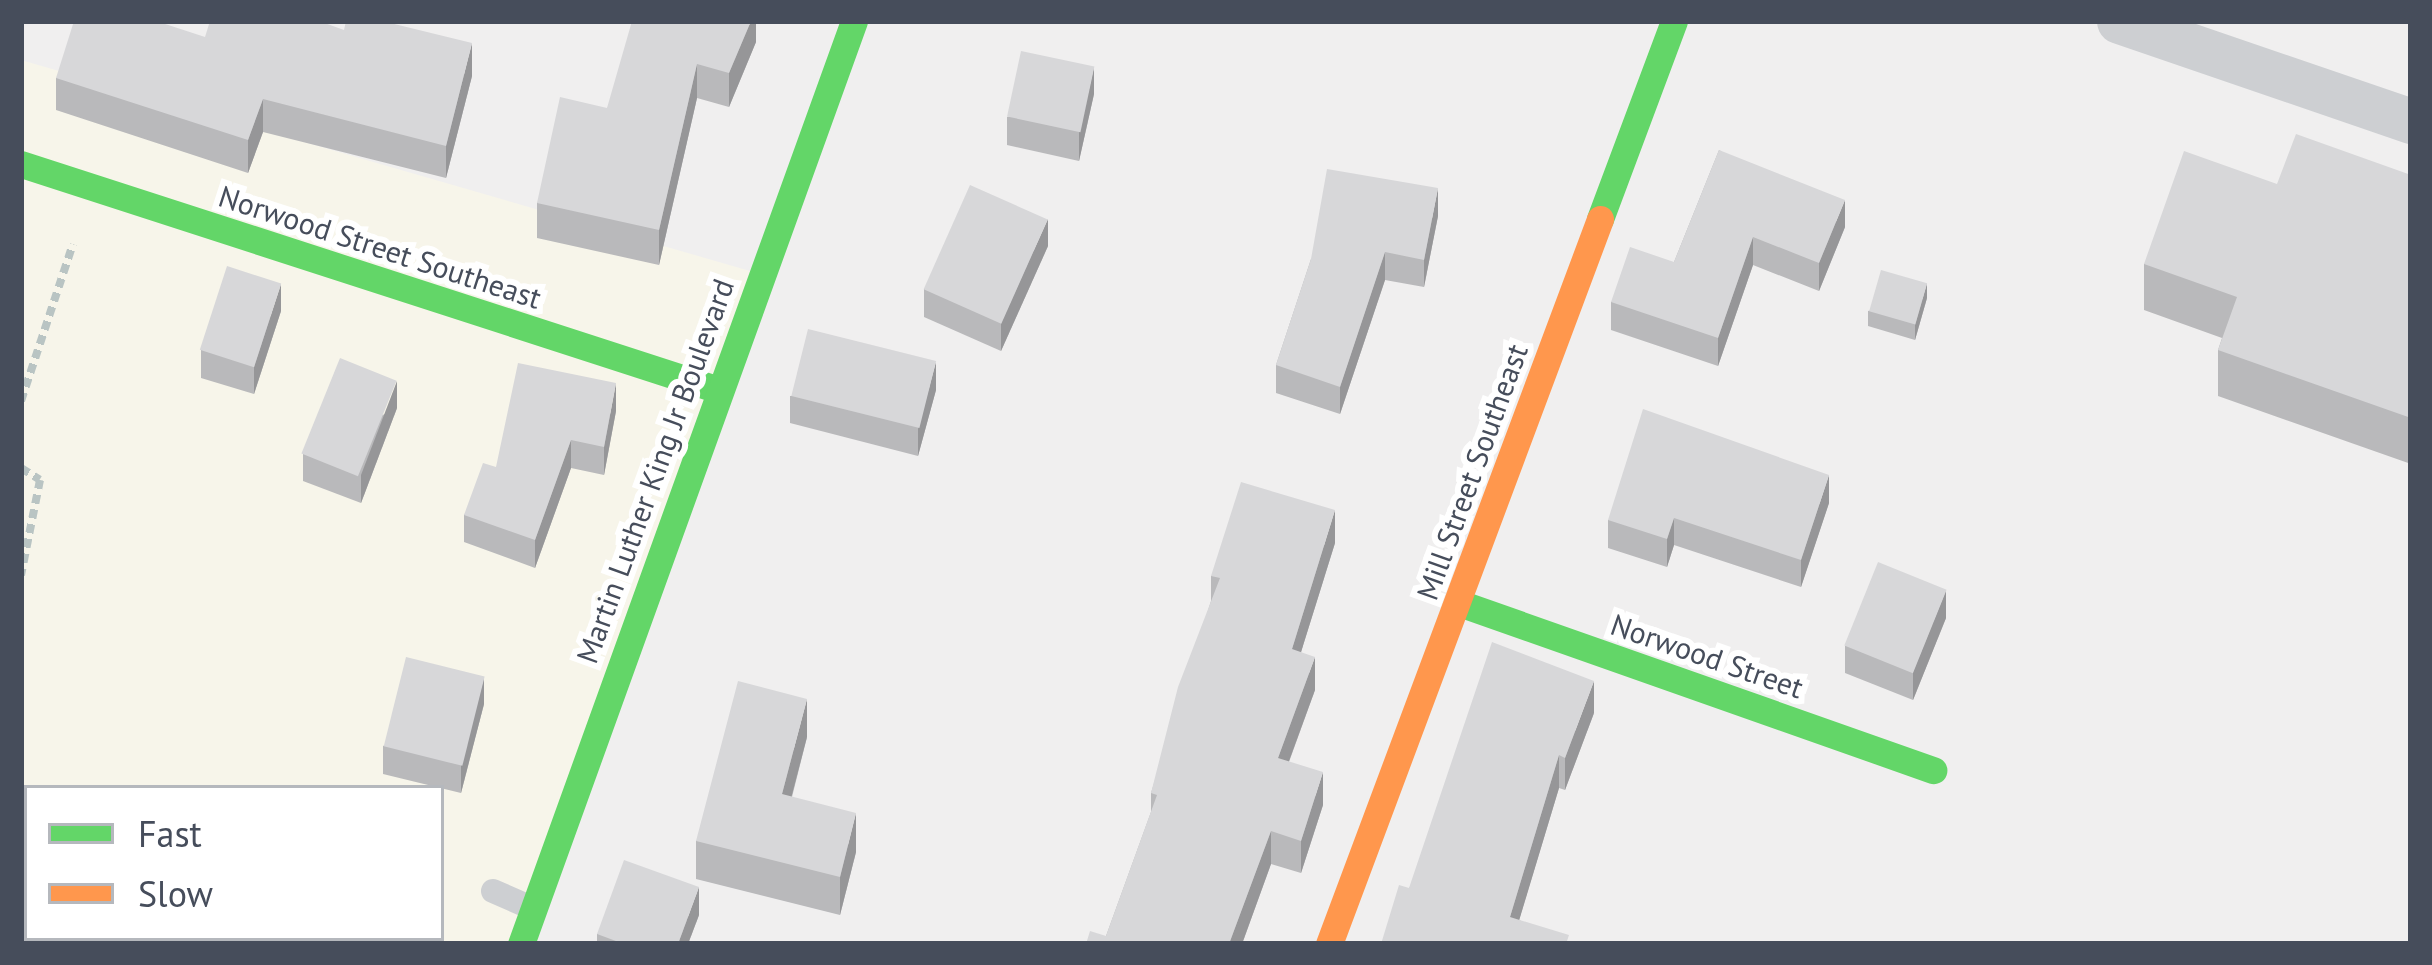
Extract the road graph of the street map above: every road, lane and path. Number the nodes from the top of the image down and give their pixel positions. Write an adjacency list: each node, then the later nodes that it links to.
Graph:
1 (854, 21): 7 (street, Martin Luther King Jr Boulevard)
2 (1674, 21): 11 (street, Mill Street Southeast)
3 (2119, 21): 4 (street)
4 (2411, 121)
5 (21, 164): 7 (street, Norwood Street Southeast)
6 (73, 244): 8 (path)
7 (718, 390): 14 (street, Martin Luther King Jr Boulevard)
8 (21, 401)
9 (21, 468): 10 (path)
10 (21, 575)
11 (1459, 603): 12 (street, Norwood Street); 16 (street, Mill Street Southeast)
12 (1933, 770)
13 (493, 891): 14 (lane)
14 (534, 908): 15 (street, Martin Luther King Jr Boulevard)
15 (521, 944)
16 (1329, 944)

